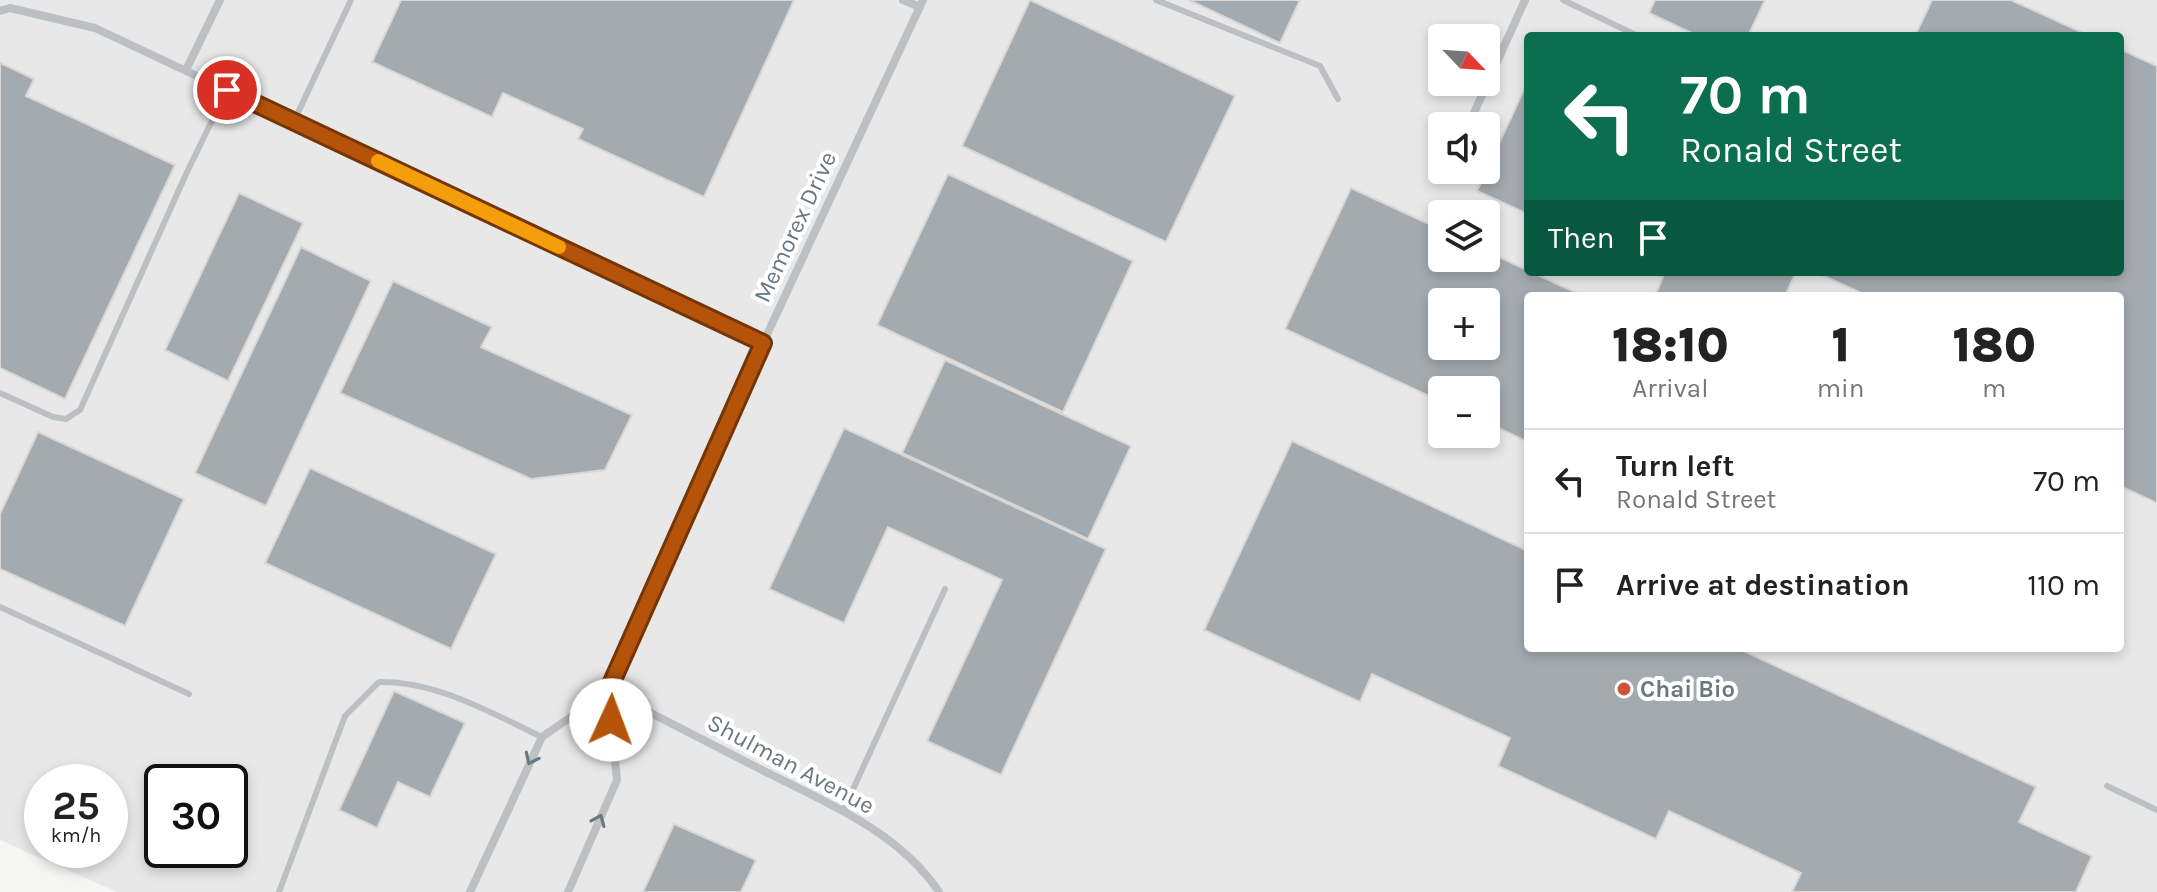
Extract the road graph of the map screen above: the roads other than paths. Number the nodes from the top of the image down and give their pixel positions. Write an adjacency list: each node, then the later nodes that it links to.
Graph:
1 (220, 0): 10 (street)
2 (351, 0): 14 (lane)
3 (903, 0): 7 (street)
4 (1156, 0): 12 (lane)
5 (1525, 0): 13 (street)
6 (1563, 0): 9 (lane)
7 (921, 4): 15 (street, Memorex Drive)
8 (0, 11): 10 (street)
9 (1630, 32)
10 (186, 70): 11 (street)
11 (227, 90): 14 (street); 16 (lane)
12 (1338, 99)
13 (1474, 112)
14 (294, 121): 15 (street)
15 (763, 343): 19 (street, Memorex Drive)
16 (0, 393)
17 (945, 589): 24 (lane)
18 (0, 607): 20 (lane)
19 (608, 691): 21 (street); 24 (street, Shulman Avenue); 27 (street, Memorex Drive, one-way to 19)
20 (189, 694)
21 (542, 737): 25 (lane); 26 (street, one-way to 26)
22 (2107, 786): 23 (lane)
23 (2157, 810)
24 (843, 811): 28 (street, Shulman Avenue)
25 (279, 892)
26 (470, 892)
27 (568, 892)
28 (939, 892)

